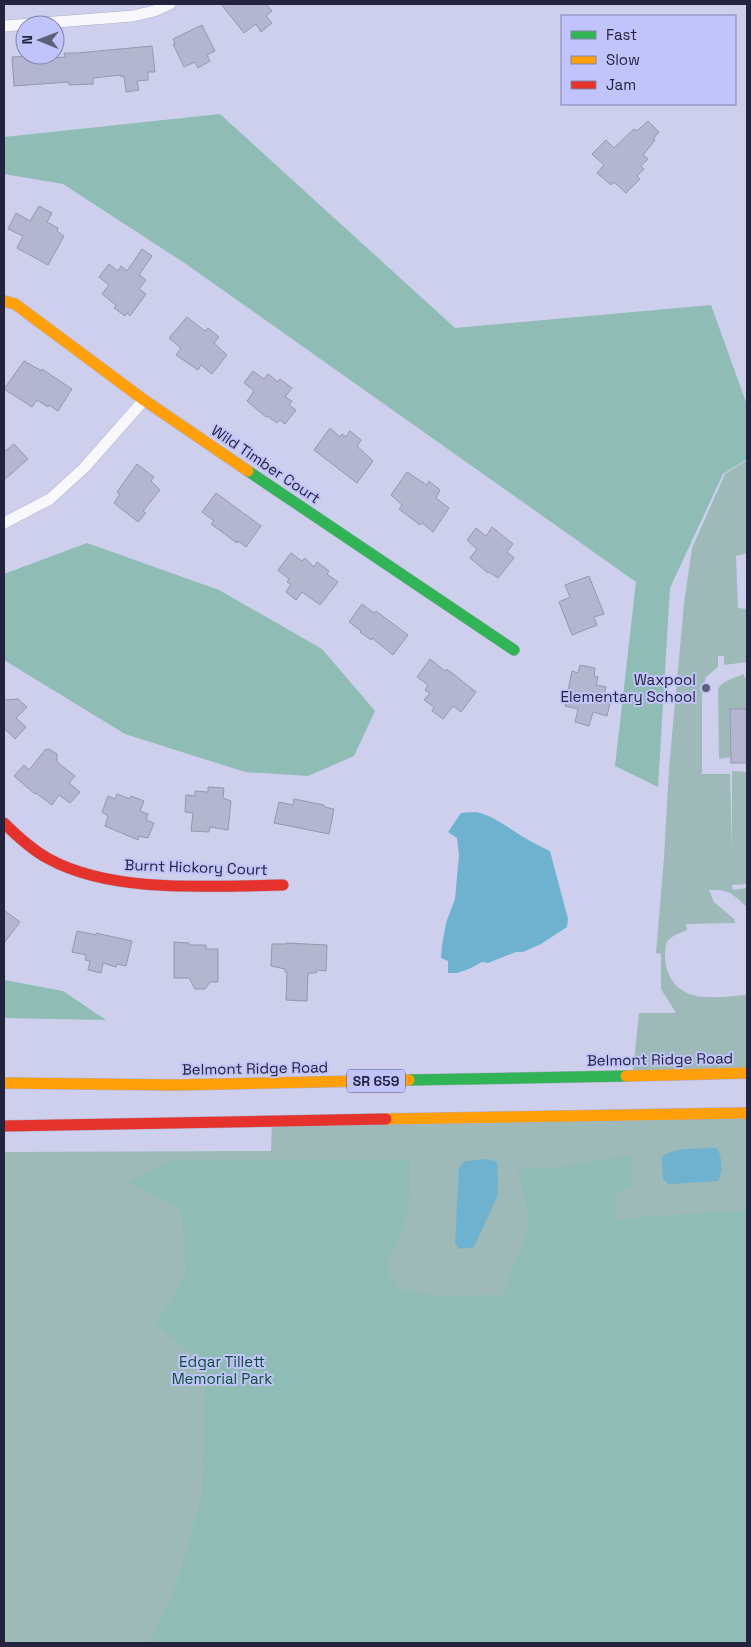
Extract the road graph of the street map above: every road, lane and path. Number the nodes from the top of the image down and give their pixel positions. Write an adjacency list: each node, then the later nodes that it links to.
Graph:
1 (170, 4): 2 (street)
2 (4, 26)
3 (4, 301): 4 (main road, Wild Timber Court)
4 (144, 400): 5 (street); 6 (main road, Wild Timber Court)
5 (4, 523)
6 (514, 650)
7 (4, 823): 8 (main road, Burnt Hickory Court)
8 (283, 885)
9 (747, 1072): 10 (main road, Belmont Ridge Road / SR 659)
10 (4, 1084)
11 (747, 1113): 12 (main road)
12 (4, 1126)

